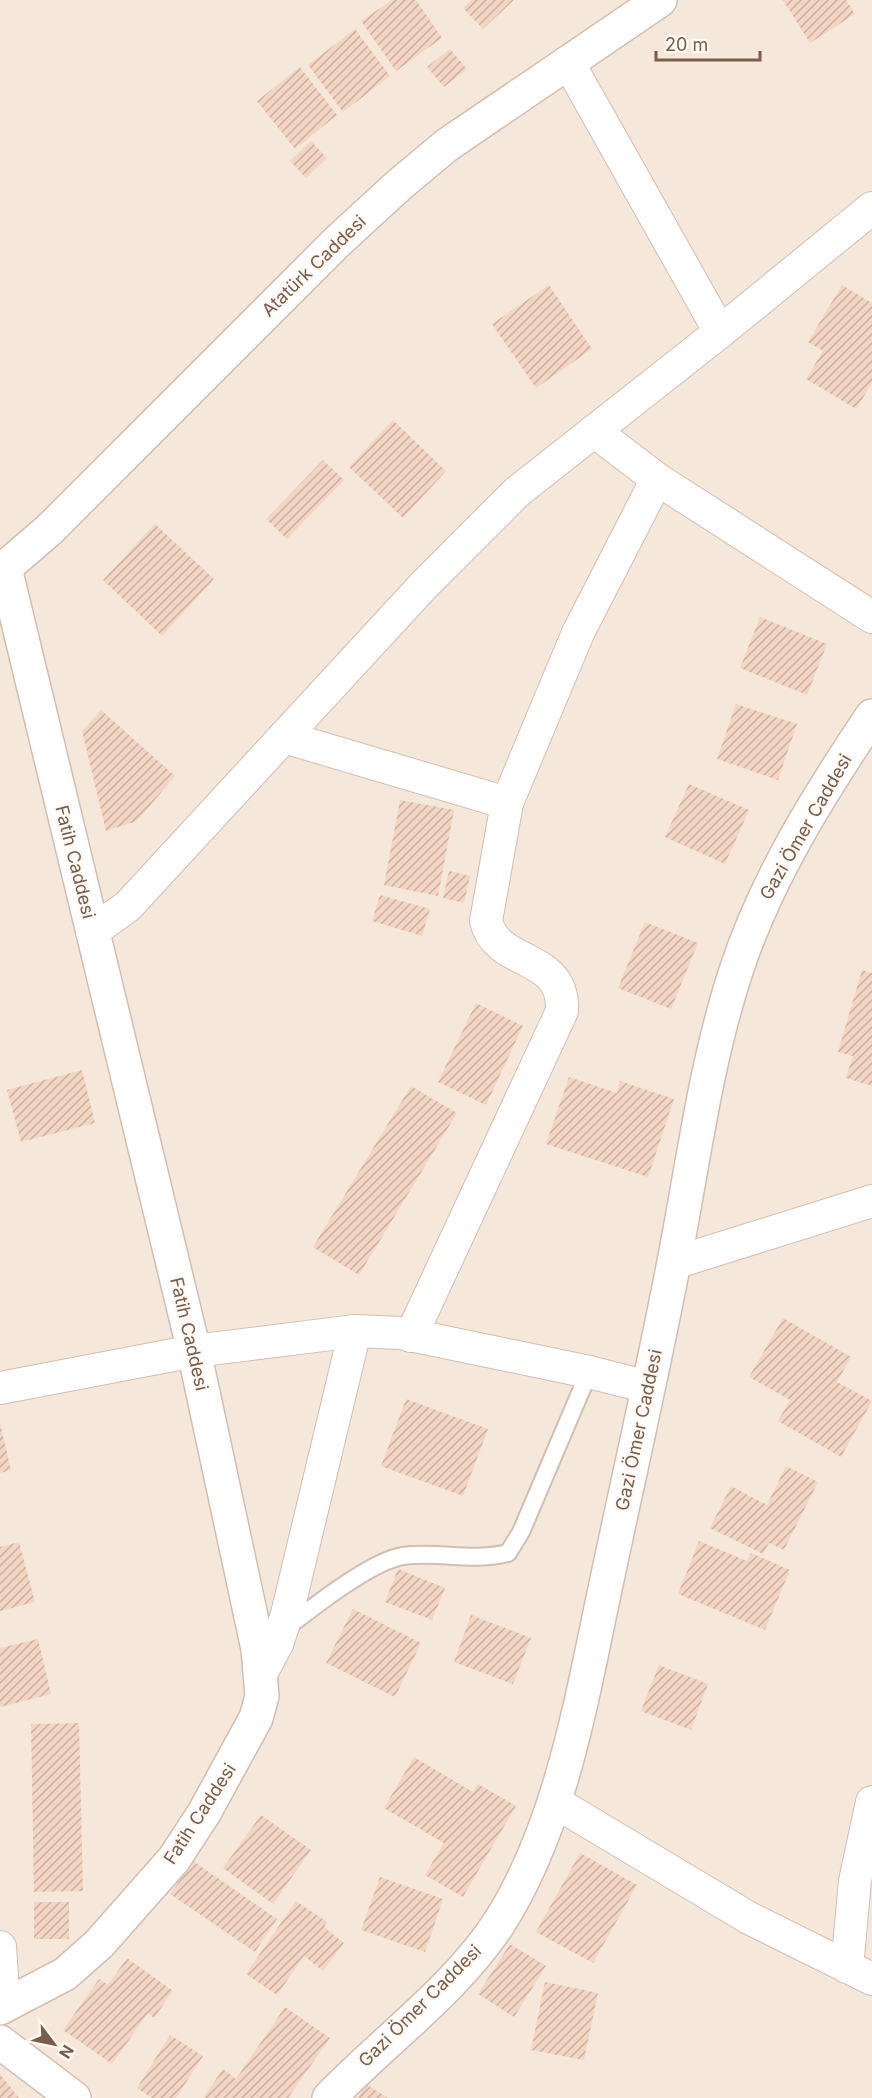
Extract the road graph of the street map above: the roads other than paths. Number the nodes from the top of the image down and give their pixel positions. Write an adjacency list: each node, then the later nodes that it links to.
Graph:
1 (660, 0): 2 (street, Atatürk Caddesi)
2 (568, 62): 4 (street); 7 (street, Atatürk Caddesi)
3 (872, 208): 4 (street)
4 (720, 332): 5 (street)
5 (594, 431): 6 (street); 10 (street)
6 (657, 480): 8 (street); 11 (street)
7 (2, 570): 12 (street, Fatih Caddesi)
8 (872, 617)
9 (872, 716): 14 (street, Gazi Ömer Caddesi)
10 (284, 736): 11 (street); 12 (street)
11 (507, 803): 16 (street)
12 (92, 932): 17 (street, Fatih Caddesi)
13 (872, 1201): 14 (street)
14 (674, 1263): 19 (street, Gazi Ömer Caddesi)
15 (355, 1331): 16 (street); 17 (street); 21 (street)
16 (411, 1335): 18 (street)
17 (194, 1351): 20 (street); 22 (street, Fatih Caddesi)
18 (589, 1372): 19 (street); 21 (lane)
19 (648, 1387): 23 (street, Gazi Ömer Caddesi)
20 (0, 1388)
21 (281, 1631): 22 (street)
22 (261, 1672): 27 (street, Fatih Caddesi)
23 (555, 1802): 26 (street); 30 (street, Gazi Ömer Caddesi)
24 (872, 1802): 26 (street)
25 (0, 1947): 27 (street)
26 (860, 1973)
27 (2, 2006)
28 (0, 2042): 29 (street)
29 (74, 2098)
30 (329, 2098)

